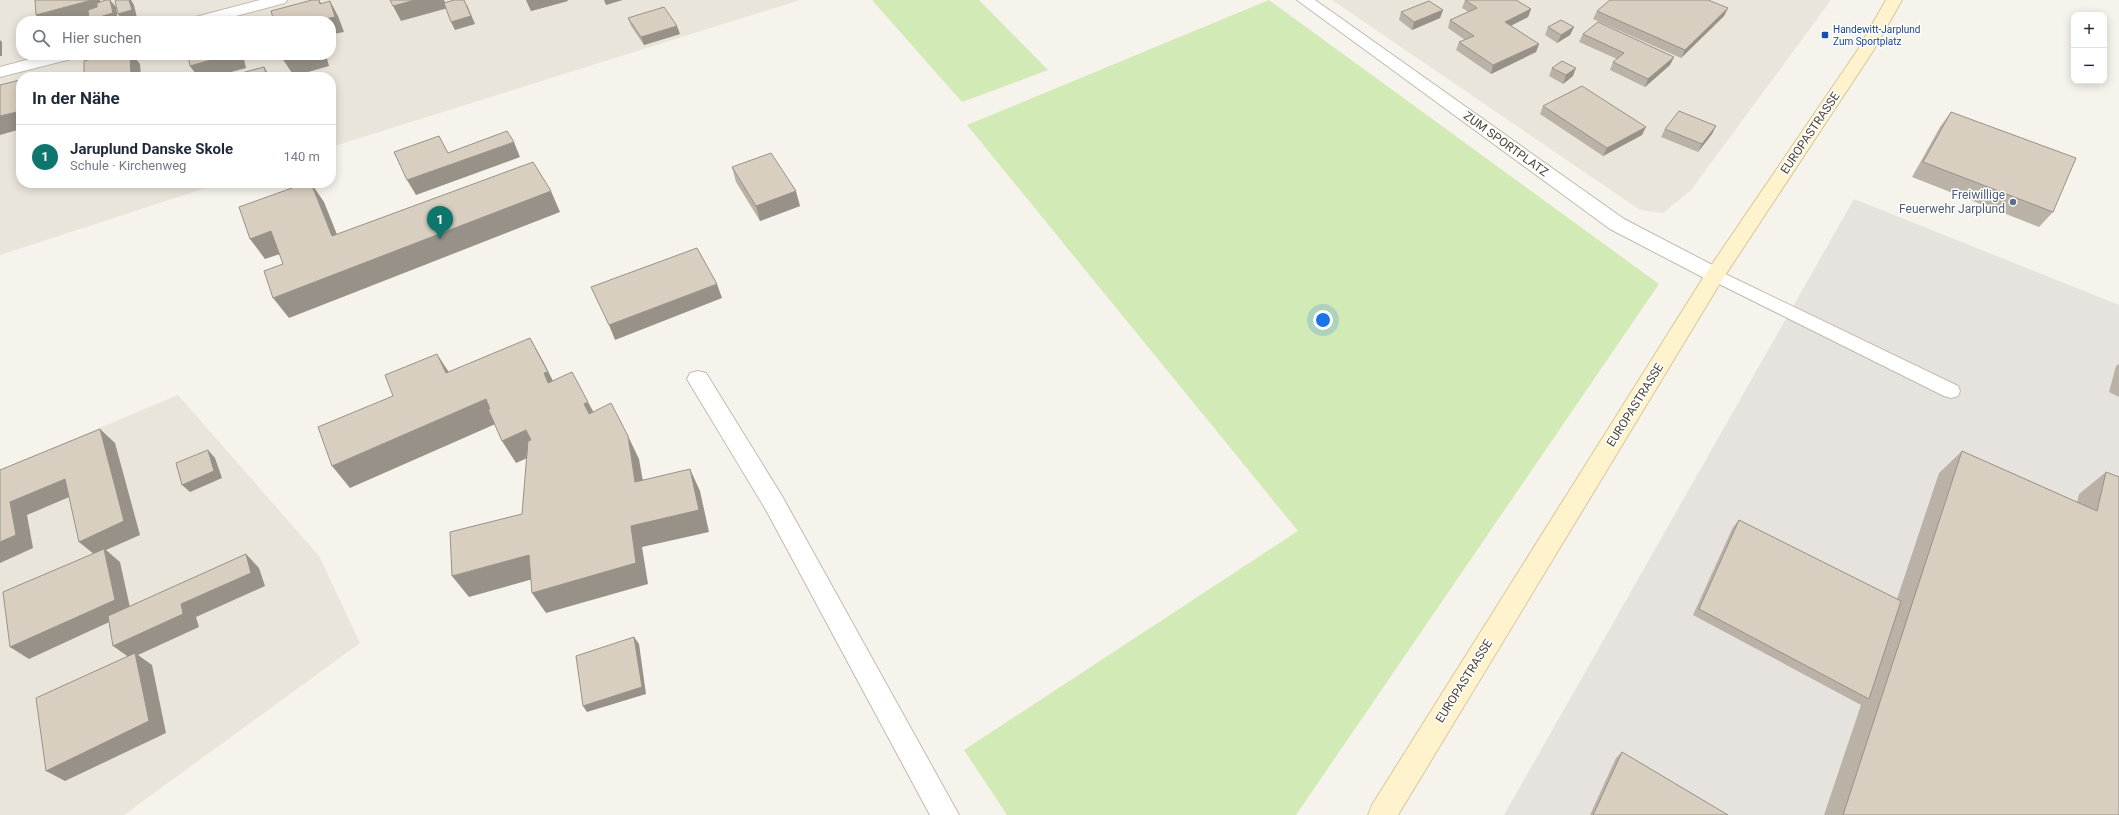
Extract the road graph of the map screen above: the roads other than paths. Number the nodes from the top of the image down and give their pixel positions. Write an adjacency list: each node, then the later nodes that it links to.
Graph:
1 (279, 0): 4 (street)
2 (1305, 0): 7 (street, ZUM SPORTPLATZ)
3 (1894, 0): 7 (main road, EUROPASTRASSE)
4 (217, 16)
5 (46, 60): 6 (street)
6 (0, 72)
7 (1715, 275): 9 (lane); 11 (main road, EUROPASTRASSE)
8 (698, 379): 10 (street)
9 (1951, 391)
10 (945, 815)
11 (1382, 815)

